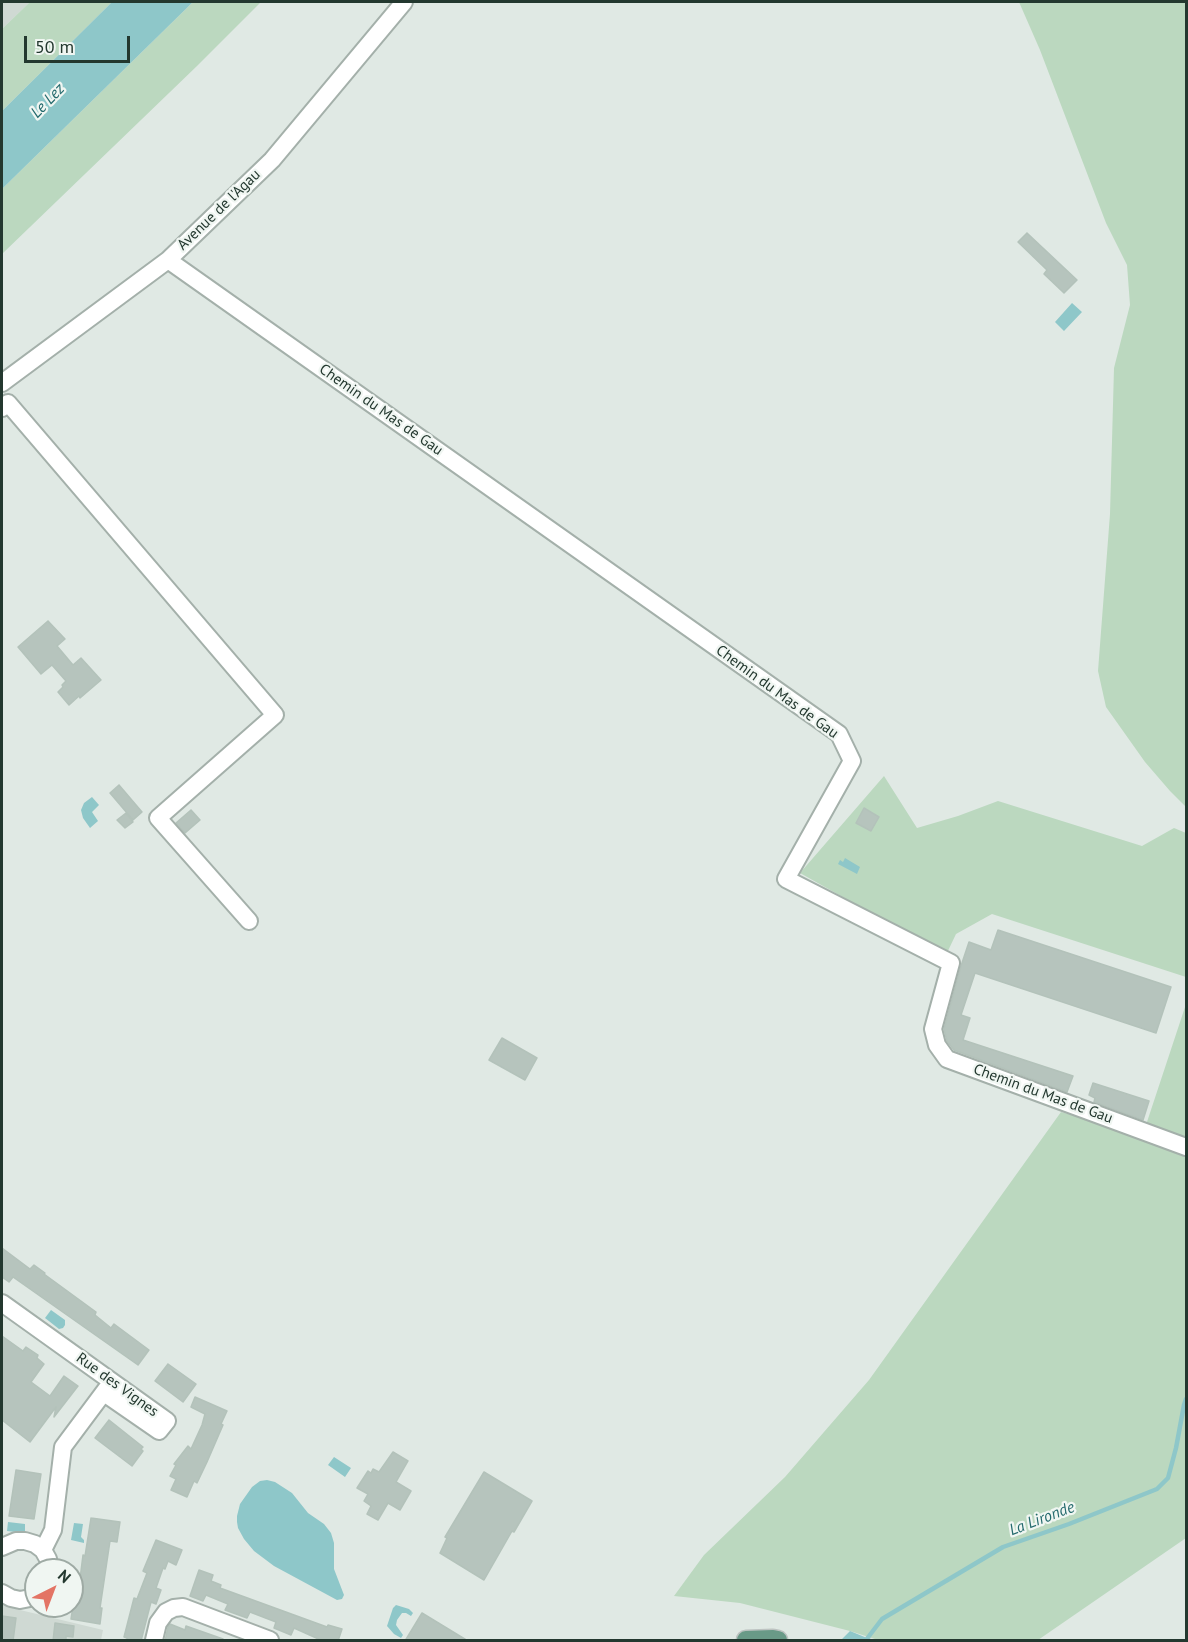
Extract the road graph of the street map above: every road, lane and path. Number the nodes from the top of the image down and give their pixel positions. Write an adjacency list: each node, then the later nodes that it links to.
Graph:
1 (404, 2): 2 (street, Avenue de l'Agau)
2 (168, 260): 3 (street, Avenue de l'Agau); 6 (street, Chemin du Mas de Gau)
3 (2, 383)
4 (2, 408): 5 (street)
5 (249, 921)
6 (1186, 1147)
7 (2, 1303): 9 (street, Rue des Vignes)
8 (2, 1547): 9 (street)
9 (43, 1550): 10 (street)
10 (47, 1558)
11 (2, 1593): 12 (street)
12 (24, 1599)
13 (154, 1641): 14 (street)
14 (270, 1641)
15 (746, 1641): 16 (main road)
16 (778, 1641)

